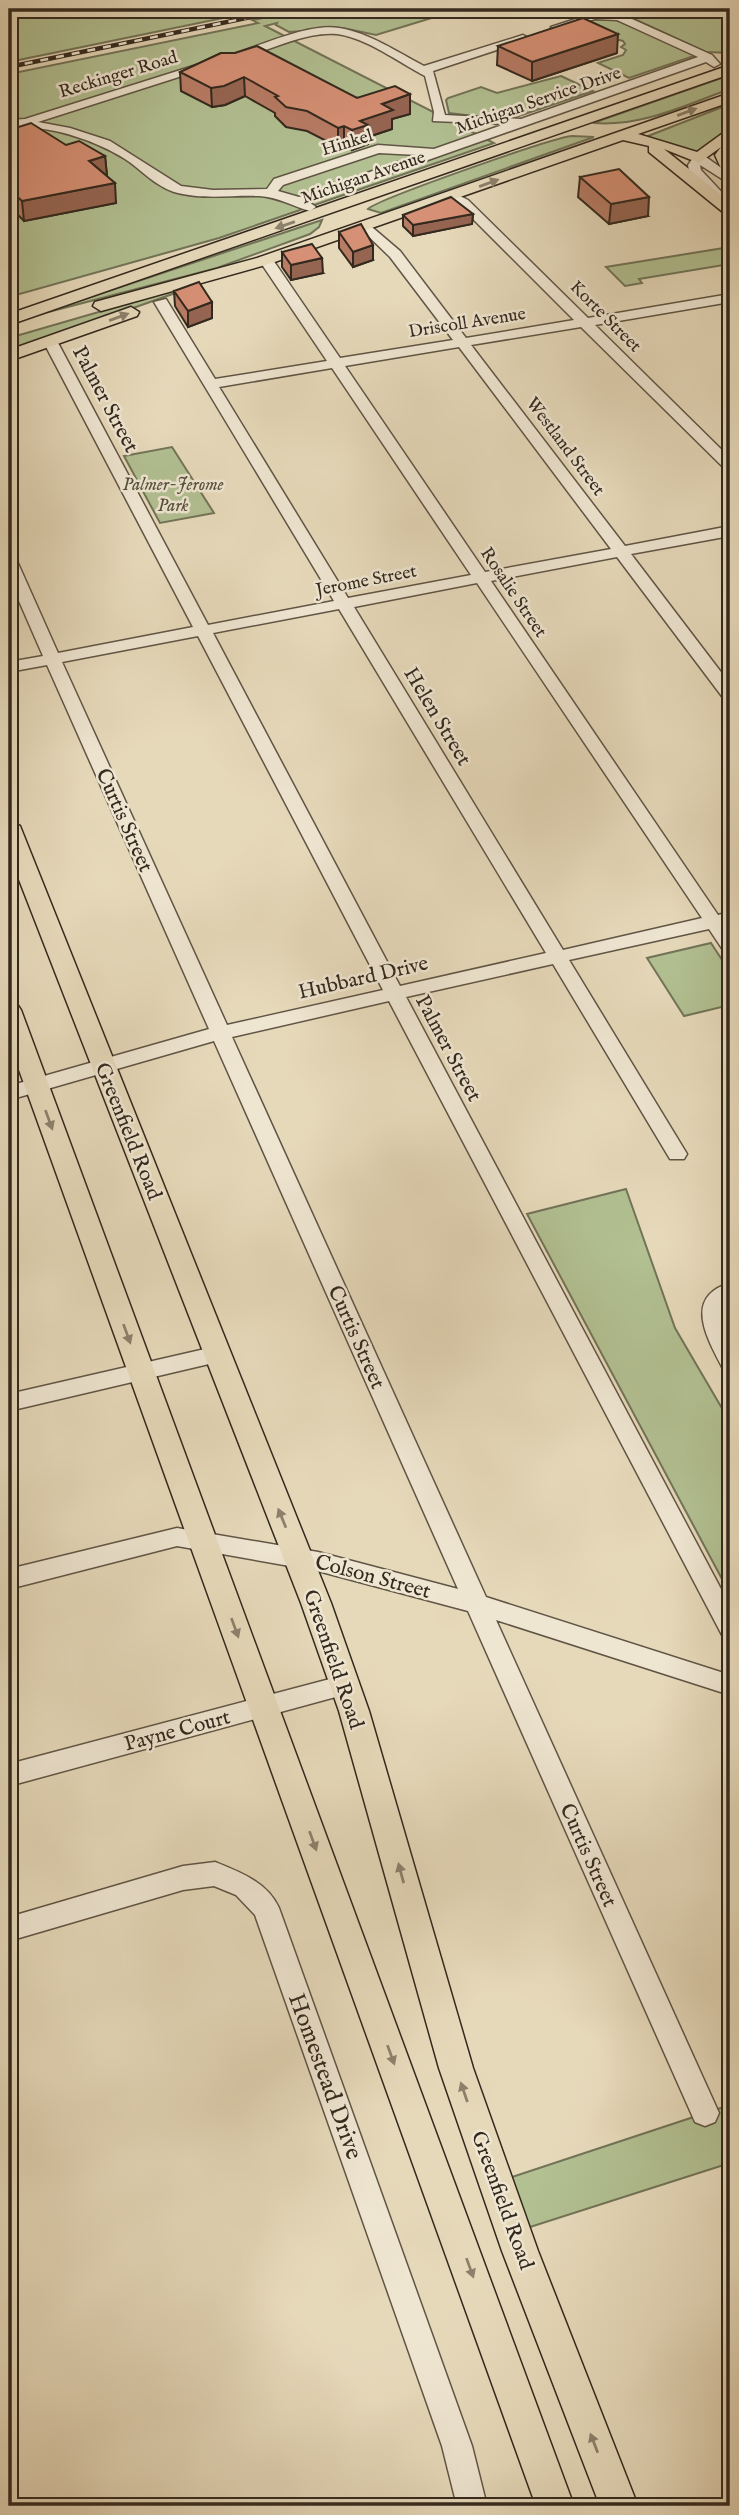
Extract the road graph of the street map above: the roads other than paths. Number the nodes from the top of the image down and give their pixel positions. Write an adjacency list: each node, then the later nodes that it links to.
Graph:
1 (708, 57): 2 (main road); 3 (street); 4 (street); 7 (street, Michigan Service Drive)
2 (730, 57)
3 (425, 70): 6 (street); 8 (street, Reckinger Road)
4 (724, 71): 9 (main road, Michigan Avenue)
5 (730, 97): 10 (main road, one-way to 5)
6 (438, 118): 7 (street); 14 (street)
7 (528, 122): 9 (street); 14 (street, Michigan Service Drive)
8 (11, 124): 23 (street)
9 (572, 124): 10 (main road); 13 (main road, Michigan Avenue)
10 (645, 127): 12 (main road)
11 (730, 132): 19 (main road)
12 (623, 135): 13 (main road); 15 (main road); 19 (main road)
13 (533, 138): 18 (main road, Michigan Avenue)
14 (477, 140): 17 (street, Michigan Service Drive); 18 (street)
15 (600, 144): 24 (main road, one-way to 15); 26 (main road)
16 (730, 146): 21 (main road)
17 (439, 153): 23 (street, Hinkel); 25 (street, Michigan Service Drive)
18 (488, 154): 20 (main road, Michigan Avenue)
19 (698, 158): 22 (street); 26 (street)
20 (444, 169): 27 (main road, Michigan Avenue); 28 (main road)
21 (730, 172)
22 (730, 180)
23 (274, 191): 25 (street)
24 (452, 196): 28 (main road); 37 (street, Korte Street)
25 (299, 201): 27 (street)
26 (730, 209)
27 (320, 213): 30 (main road, Michigan Avenue, one-way to 30); 32 (main road)
28 (400, 214): 29 (main road)
29 (366, 226): 31 (main road); 40 (street, Westland Street)
30 (238, 241): 35 (main road); 36 (main road, Michigan Avenue)
31 (265, 261): 32 (main road); 34 (main road); 42 (street, Rosalie Street)
32 (229, 269): 38 (main road)
33 (730, 298): 37 (street, Driscoll Avenue)
34 (161, 302): 39 (main road, one-way to 34); 43 (street, Helen Street)
35 (9, 304)
36 (9, 320)
37 (584, 322): 40 (street, Driscoll Avenue); 44 (street, Korte Street)
38 (9, 332)
39 (50, 341): 41 (main road); 50 (street, Palmer Street)
40 (462, 342): 42 (street, Driscoll Avenue); 46 (street, Westland Street)
41 (9, 356)
42 (334, 363): 43 (street, Driscoll Avenue); 48 (street, Rosalie Street)
43 (211, 384): 49 (street, Helen Street)
44 (730, 466)
45 (730, 531): 46 (street, Jerome Street)
46 (622, 552): 48 (street, Jerome Street); 53 (street, Westland Street)
47 (9, 561): 51 (street, Curtis Street)
48 (481, 578): 49 (street, Jerome Street); 55 (street, Rosalie Street)
49 (344, 604): 50 (street, Jerome Street); 57 (street, Helen Street)
50 (202, 631): 51 (street, Jerome Street); 58 (street, Palmer Street)
51 (52, 659): 52 (street, Jerome Street); 60 (street, Curtis Street)
52 (9, 667)
53 (730, 695)
54 (9, 826): 61 (main road, Greenfield Road)
55 (722, 920): 56 (street, Rosalie Street); 57 (street, Hubbard Drive)
56 (730, 946)
57 (557, 956): 58 (street, Hubbard Drive); 64 (street, Helen Street)
58 (394, 993): 60 (street, Hubbard Drive); 74 (street, Palmer Street)
59 (9, 1010): 62 (main road)
60 (220, 1032): 61 (street, Hubbard Drive); 73 (street, Curtis Street)
61 (103, 1065): 62 (street, Hubbard Drive); 66 (main road, Greenfield Road)
62 (36, 1085): 63 (street, Hubbard Drive); 68 (main road, one-way to 68)
63 (9, 1093)
64 (677, 1154)
65 (730, 1291): 67 (street)
66 (218, 1354): 68 (street); 71 (main road, Greenfield Road, one-way to 66)
67 (730, 1361)
68 (141, 1372): 69 (street); 70 (main road)
69 (9, 1403)
70 (203, 1540): 71 (street, Colson Street); 72 (street, Colson Street); 77 (main road, one-way to 77)
71 (298, 1557): 73 (street, Colson Street); 75 (main road, Greenfield Road)
72 (9, 1579)
73 (477, 1606): 76 (street, Colson Street); 80 (street, Curtis Street)
74 (730, 1628)
75 (345, 1685): 77 (street, Payne Court); 83 (main road, Greenfield Road, one-way to 75)
76 (730, 1685)
77 (264, 1707): 78 (street, Payne Court); 82 (main road, one-way to 82)
78 (9, 1775)
79 (9, 1929): 81 (street, Homestead Drive)
80 (705, 2113)
81 (472, 2506)
82 (555, 2506)
83 (619, 2506)

